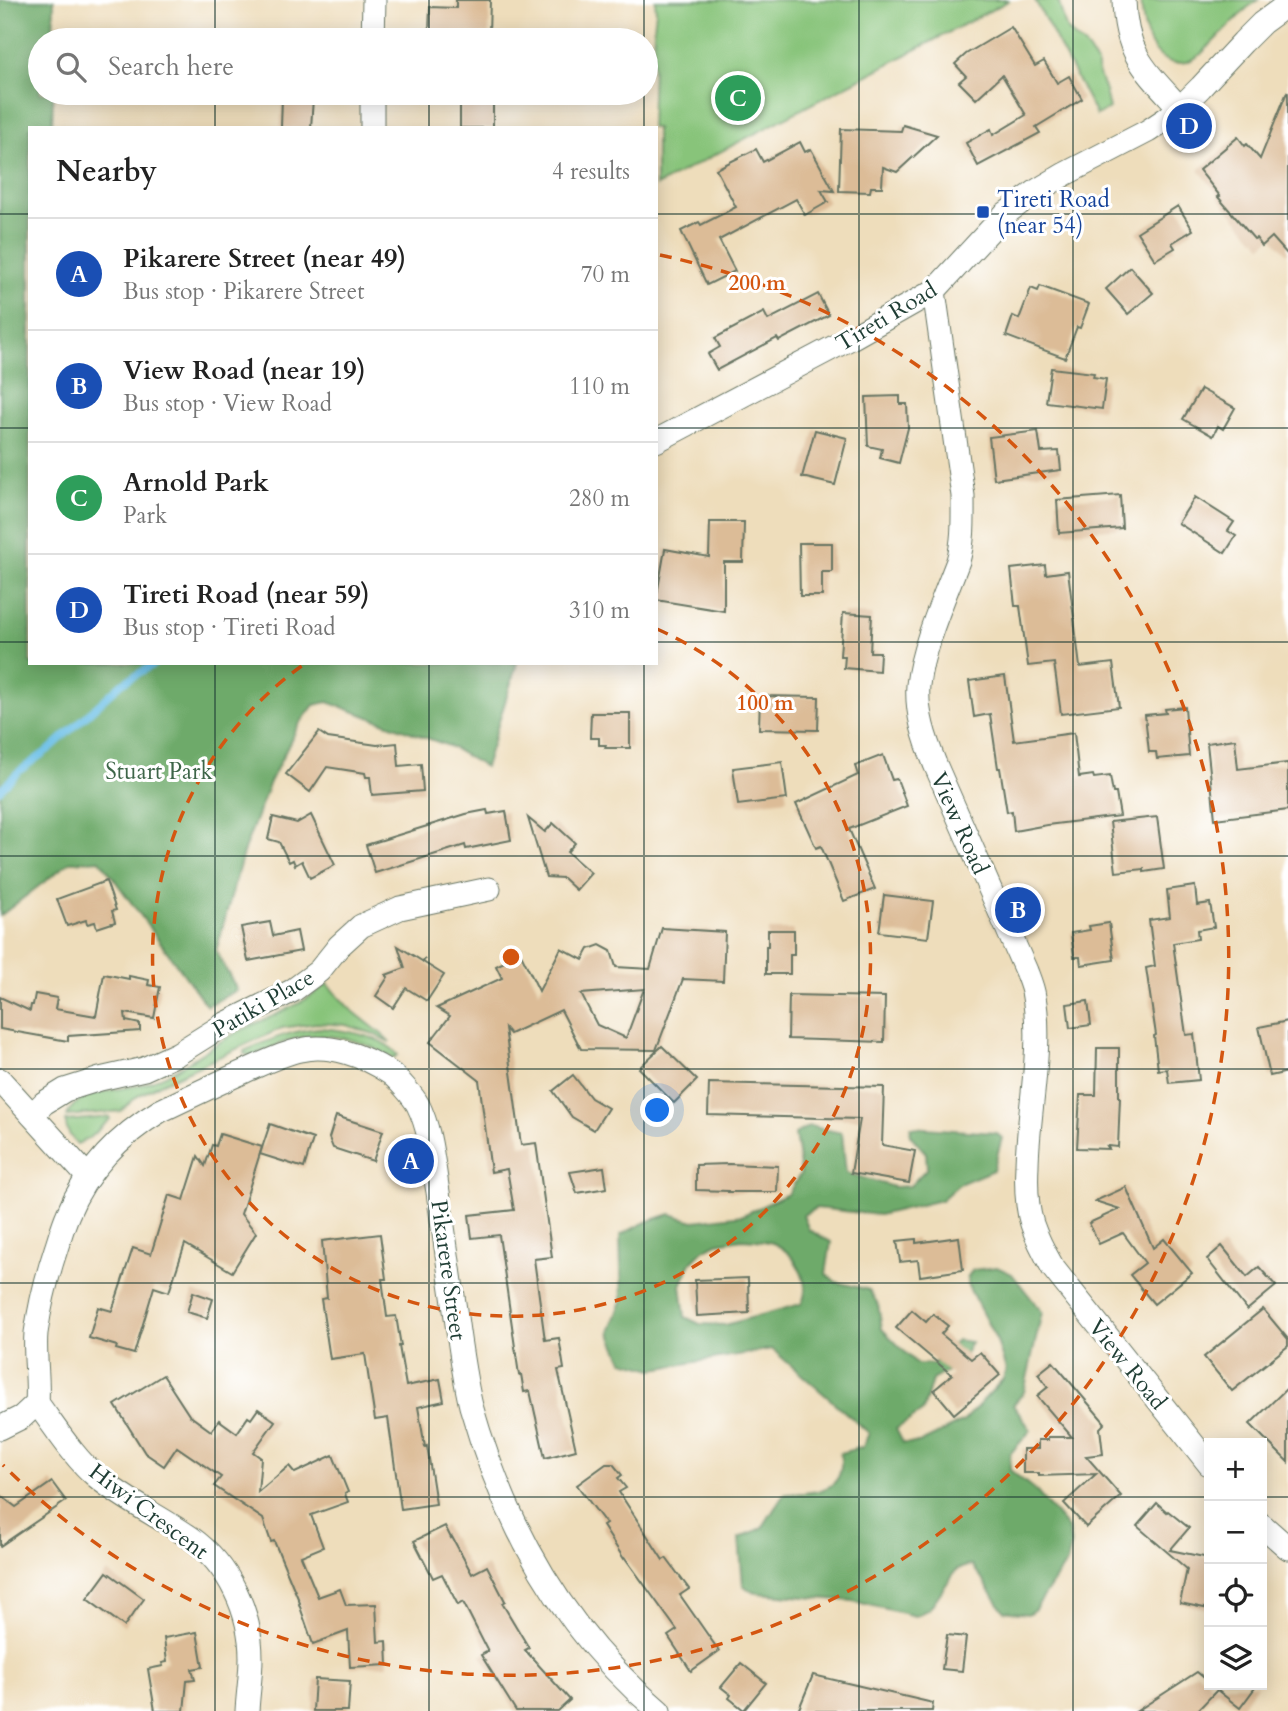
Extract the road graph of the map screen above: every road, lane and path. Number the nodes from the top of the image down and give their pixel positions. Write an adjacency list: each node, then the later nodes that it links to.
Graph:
1 (374, 0): 4 (street)
2 (1124, 0): 6 (street)
3 (1288, 5): 6 (street, Tireti Road)
4 (373, 28)
5 (372, 105): 7 (street)
6 (1180, 108): 8 (street, Tireti Road)
7 (372, 126)
8 (934, 290): 9 (street, Tireti Road); 16 (street, View Road)
9 (658, 440)
10 (489, 889): 12 (street, Patiki Place)
11 (0, 1080): 12 (street)
12 (32, 1115): 13 (street)
13 (88, 1177): 14 (street, Pikarere Street); 20 (street, Pikarere Street)
14 (37, 1403): 15 (street); 19 (street, Hiwi Crescent)
15 (0, 1428)
16 (1204, 1458)
17 (1267, 1531): 18 (street)
18 (1288, 1548)
19 (247, 1711)
20 (659, 1711)

